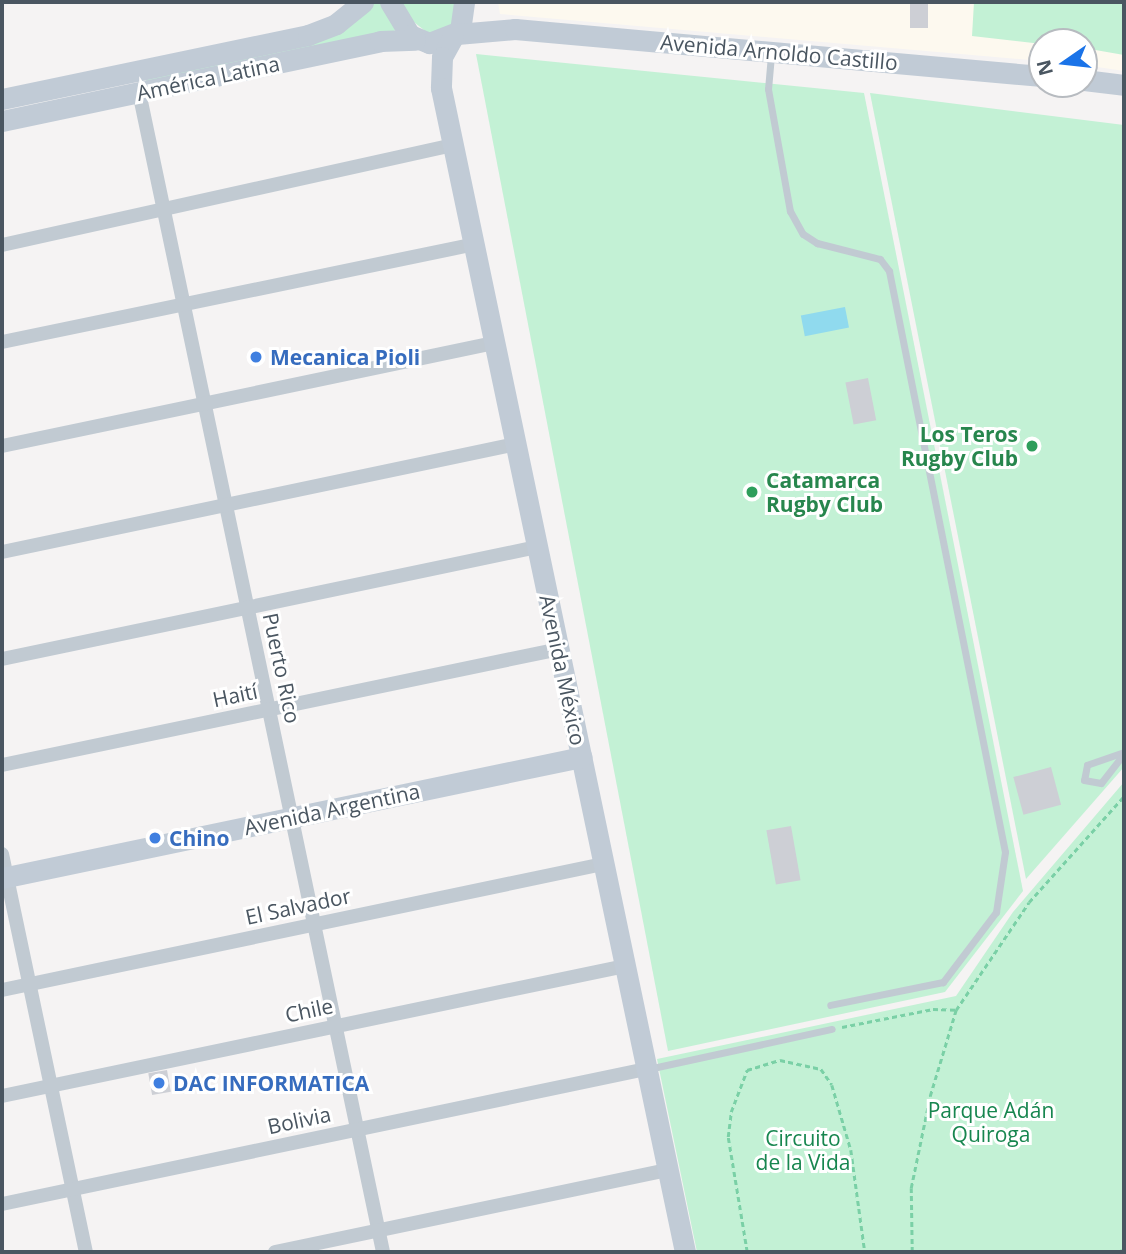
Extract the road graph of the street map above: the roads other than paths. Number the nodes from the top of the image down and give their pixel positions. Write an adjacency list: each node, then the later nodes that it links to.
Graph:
1 (363, 2): 13 (main road, América Latina)
2 (390, 2): 6 (main road, Avenida México)
3 (466, 2): 4 (main road, Avenida Arnoldo Castillo); 5 (main road, Avenida México)
4 (515, 29): 5 (main road, Avenida Arnoldo Castillo); 7 (main road, Avenida Arnoldo Castillo)
5 (455, 36): 6 (main road, América Latina); 11 (main road, Avenida México)
6 (416, 41): 11 (main road, Avenida México); 12 (main road, América Latina)
7 (771, 50): 8 (main road, Avenida Arnoldo Castillo); 43 (lane)
8 (1028, 75)
9 (1098, 82): 10 (main road)
10 (1124, 85)
11 (441, 88): 15 (main road, Avenida México)
12 (139, 92): 14 (main road, América Latina); 16 (street, Puerto Rico)
13 (2, 99)
14 (3, 125)
15 (453, 145): 16 (street); 17 (main road, Avenida México)
16 (164, 209): 18 (street); 19 (street, Puerto Rico)
17 (474, 244): 19 (street); 21 (main road, Avenida México)
18 (2, 245)
19 (184, 304): 20 (street); 22 (street, Puerto Rico)
20 (2, 342)
21 (495, 343): 22 (street); 23 (main road, Avenida México)
22 (205, 404): 24 (street); 25 (street, Puerto Rico)
23 (516, 444): 25 (street); 26 (main road, Avenida México)
24 (2, 446)
25 (226, 505): 27 (street); 28 (street, Puerto Rico)
26 (537, 547): 28 (street); 29 (main road, Avenida México)
27 (2, 552)
28 (248, 608): 30 (street); 31 (street, Puerto Rico)
29 (559, 649): 31 (street, Haití); 33 (main road, Avenida México)
30 (2, 659)
31 (270, 709): 34 (street, Haití); 35 (street, Puerto Rico)
32 (1124, 753): 32 (lane)
33 (581, 757): 35 (main road, Avenida Argentina); 37 (main road, Avenida México)
34 (2, 765)
35 (292, 817): 38 (main road, Avenida Argentina); 39 (street, Puerto Rico)
36 (2, 854): 38 (street)
37 (604, 864): 39 (street, El Salvador); 40 (main road, Avenida México)
38 (4, 877): 41 (street)
39 (315, 925): 41 (street, El Salvador); 44 (street, Puerto Rico)
40 (625, 966): 44 (street, Chile); 46 (main road, Avenida México)
41 (29, 984): 42 (street, El Salvador); 47 (street)
42 (2, 990)
43 (830, 1005)
44 (336, 1026): 47 (street, Chile); 49 (street, Puerto Rico)
45 (832, 1029): 46 (lane)
46 (646, 1069): 49 (street, Bolivia); 50 (main road, Avenida México)
47 (51, 1085): 48 (street, Chile); 51 (street)
48 (2, 1096)
49 (358, 1129): 51 (street, Bolivia); 53 (street, Puerto Rico)
50 (667, 1170): 53 (street); 57 (main road, Avenida México)
51 (73, 1189): 52 (street, Bolivia); 54 (street)
52 (2, 1204)
53 (379, 1230): 55 (street); 56 (street, Puerto Rico)
54 (86, 1252)
55 (275, 1252)
56 (383, 1252)
57 (685, 1252)

